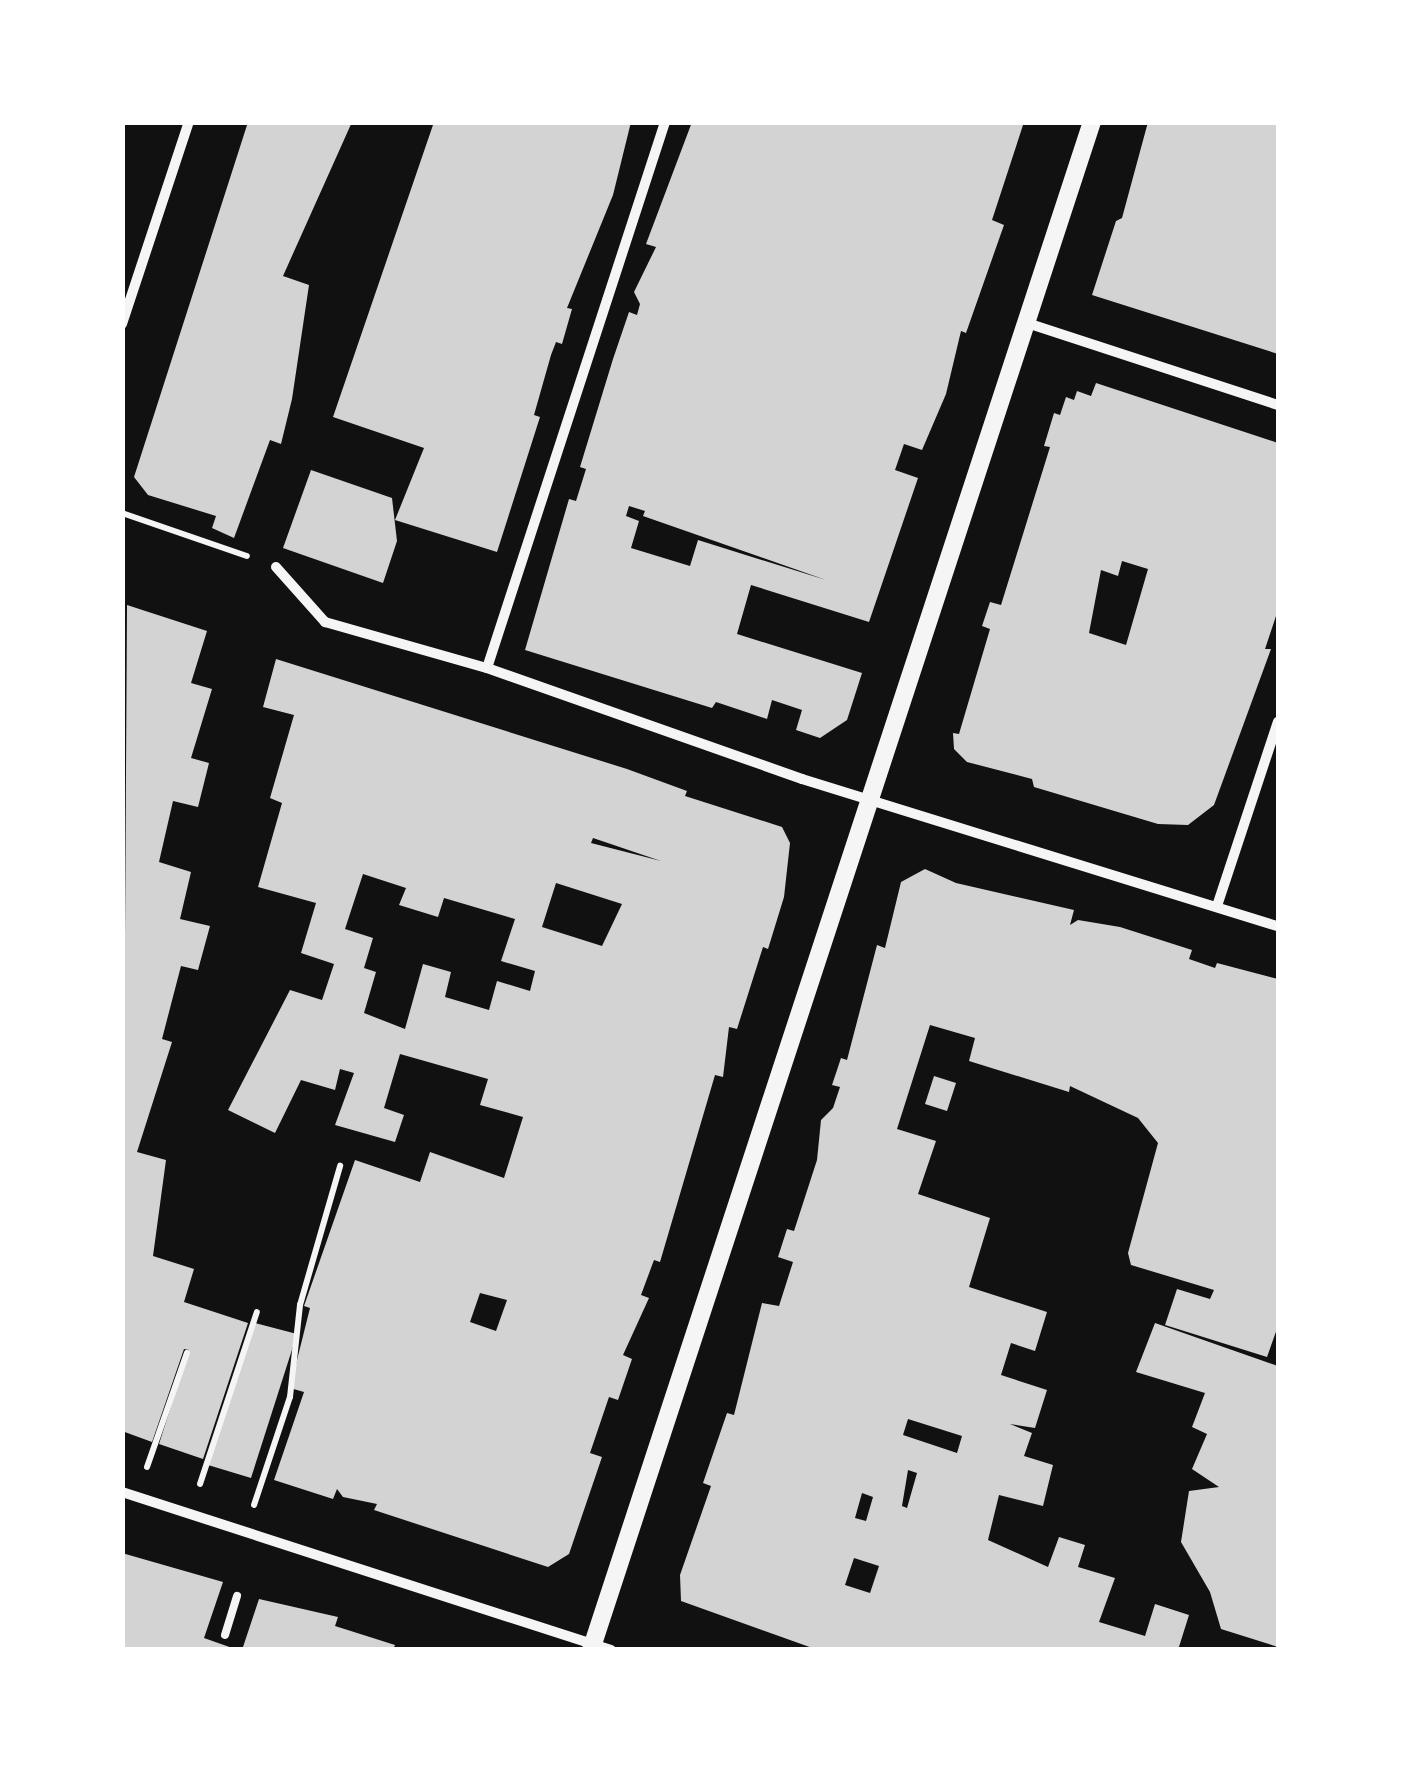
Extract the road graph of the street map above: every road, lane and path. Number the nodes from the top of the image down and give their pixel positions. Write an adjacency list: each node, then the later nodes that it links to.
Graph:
1 (189, 122): 5 (street)
2 (665, 122): 9 (street)
3 (1092, 122): 4 (street)
4 (1027, 323): 6 (street); 11 (street)
5 (122, 324)
6 (1278, 405)
7 (122, 514): 8 (path)
8 (276, 567): 9 (street)
9 (488, 668): 11 (street)
10 (1278, 722): 12 (street)
11 (868, 799): 12 (street); 23 (street)
12 (1217, 906): 13 (street)
13 (1278, 926)
14 (340, 1166): 20 (path)
15 (257, 1312): 19 (path)
16 (186, 1352): 18 (path)
17 (122, 1492): 18 (street)
18 (136, 1497): 19 (street)
19 (192, 1514): 20 (street)
20 (245, 1530): 23 (street)
21 (237, 1596): 22 (lane)
22 (224, 1635)
23 (598, 1648)

